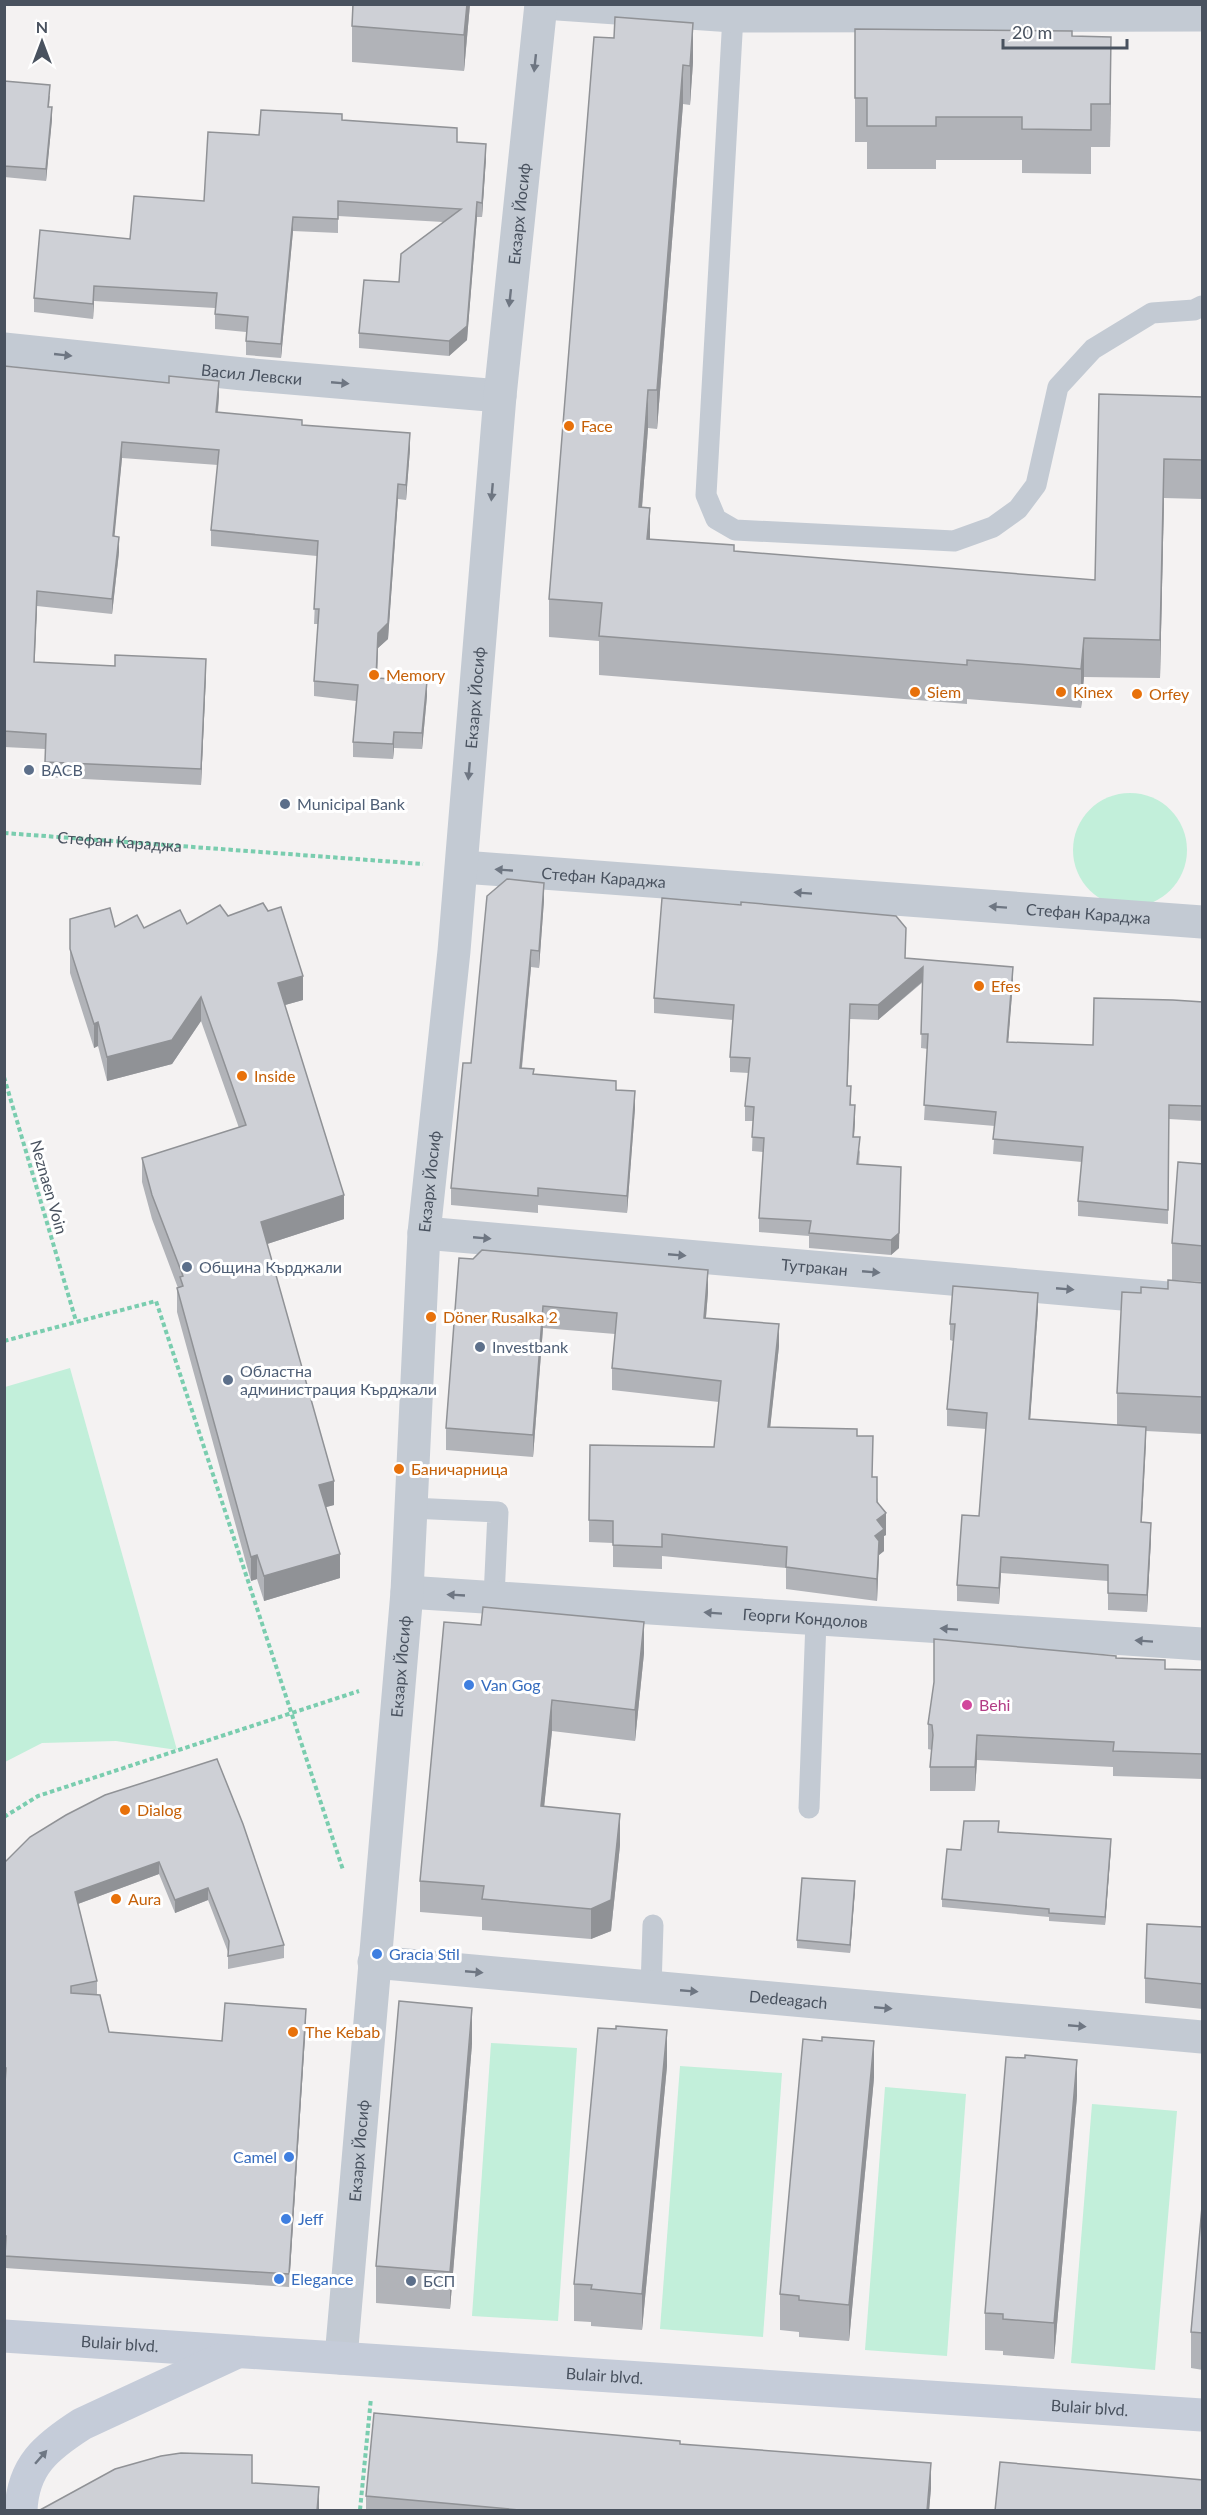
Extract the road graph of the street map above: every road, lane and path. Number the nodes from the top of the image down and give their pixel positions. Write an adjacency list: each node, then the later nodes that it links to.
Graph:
1 (541, 4): 7 (street, Екзарх Йосиф, one-way to 7)
2 (558, 4): 4 (street)
3 (1203, 15): 4 (street)
4 (734, 16): 5 (lane)
5 (1203, 306)
6 (4, 349): 7 (street, Васил Левски, one-way to 7)
7 (500, 396): 9 (street, Екзарх Йосиф, one-way to 9)
8 (4, 833): 9 (path, Стефан Караджа)
9 (462, 867): 10 (street, Стефан Караджа, one-way to 9); 12 (street, Екзарх Йосиф)
10 (1203, 922)
11 (4, 1077): 14 (path, Neznaen Voin)
12 (424, 1233): 13 (street, Тутракан, one-way to 13); 16 (street, Екзарх Йосиф)
13 (1203, 1301)
14 (76, 1321): 15 (path); 22 (path)
15 (4, 1341)
16 (411, 1508): 17 (street, Екзарх Йосиф); 18 (lane)
17 (407, 1592): 18 (street, Георги Кондолов, one-way to 17); 21 (street, Екзарх Йосиф)
18 (494, 1597): 19 (street, Георги Кондолов, one-way to 18)
19 (816, 1621): 20 (street, Георги Кондолов, one-way to 19); 23 (lane)
20 (1203, 1644)
21 (399, 1678): 22 (path); 27 (street, Екзарх Йосиф)
22 (291, 1714): 24 (path); 25 (path)
23 (809, 1808)
24 (4, 1817)
25 (344, 1872)
26 (653, 1925): 28 (lane)
27 (374, 1962): 28 (street, Dedeagach, one-way to 28); 32 (street, Екзарх Йосиф)
28 (651, 1988): 29 (street, Dedeagach, one-way to 29)
29 (1203, 2037)
30 (4, 2336): 31 (main road, Bulair blvd.)
31 (239, 2351): 32 (main road, Bulair blvd.); 35 (main road, one-way to 31)
32 (341, 2358): 33 (main road, Bulair blvd.)
33 (375, 2360): 34 (main road, Bulair blvd.); 36 (path)
34 (1203, 2415)
35 (21, 2511)
36 (360, 2511)

